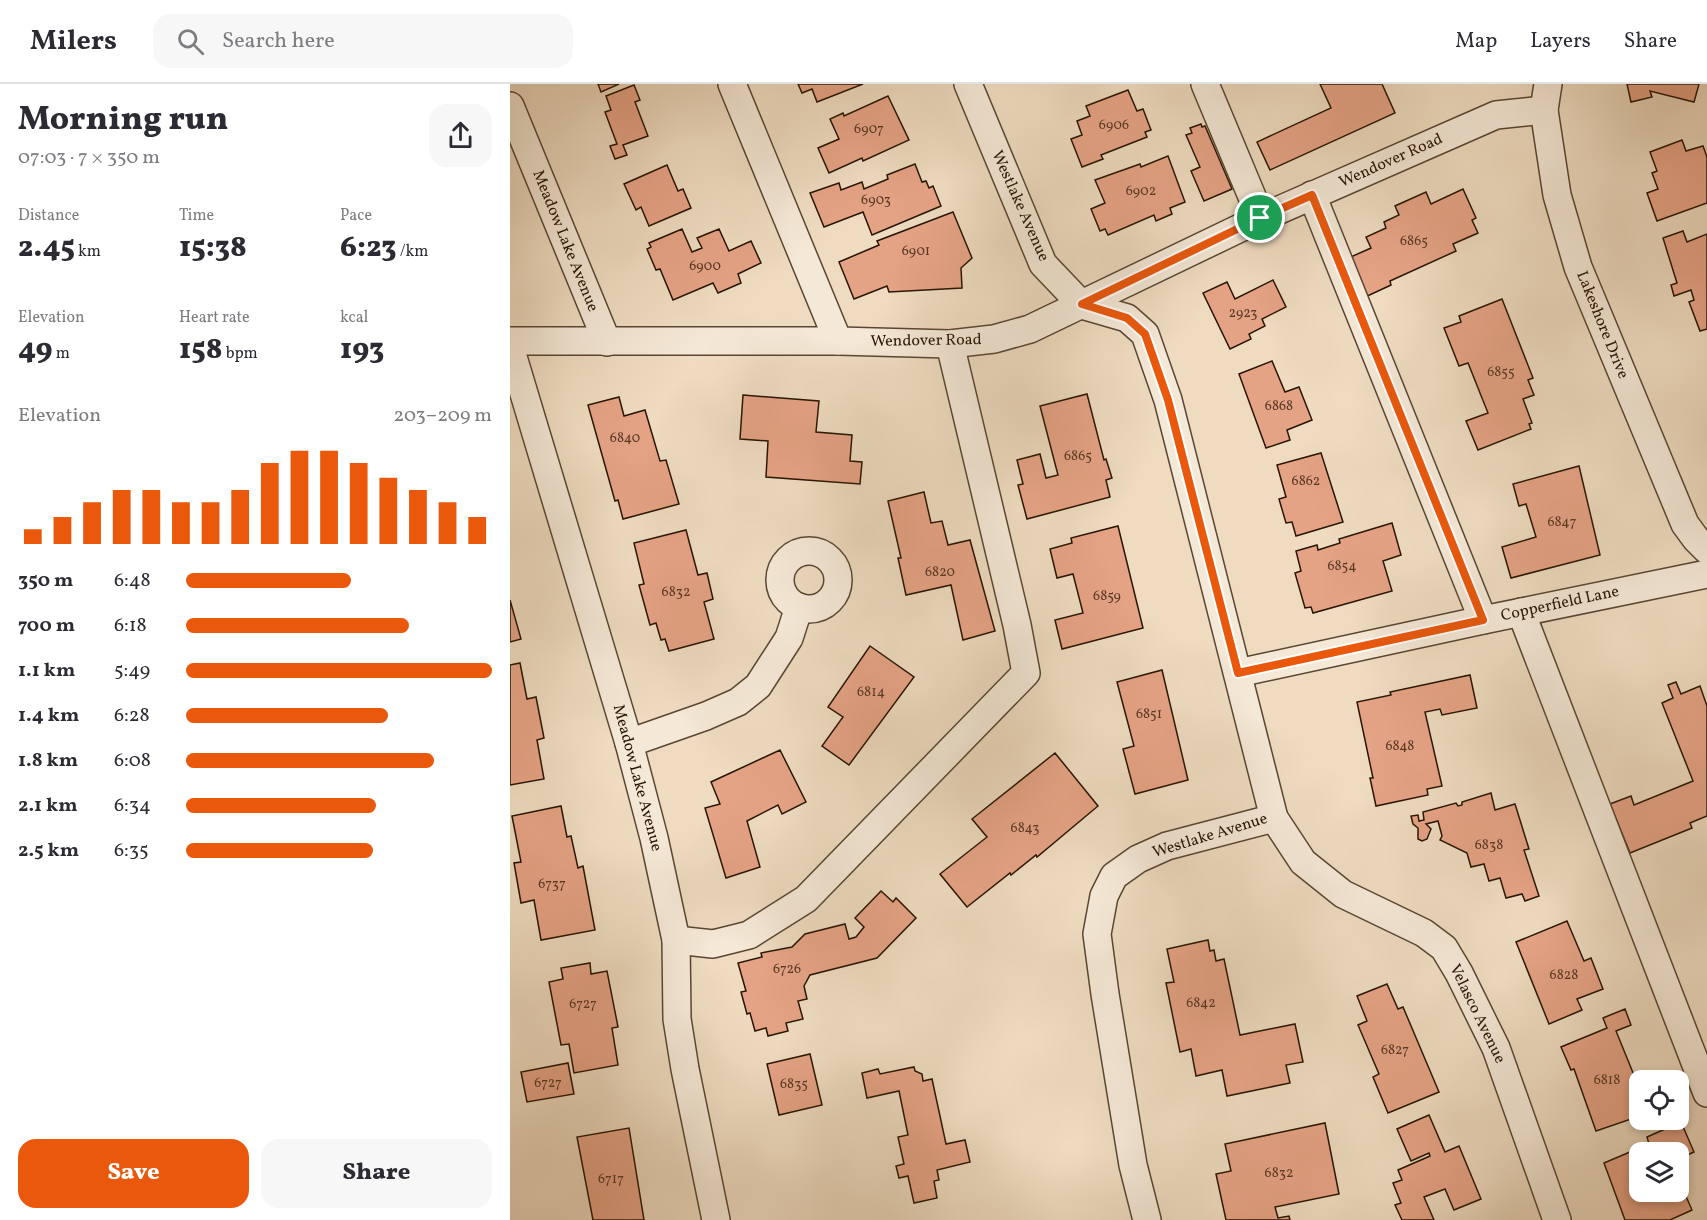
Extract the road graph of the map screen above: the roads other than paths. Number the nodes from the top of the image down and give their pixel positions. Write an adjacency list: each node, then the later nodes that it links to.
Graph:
1 (732, 84): 11 (street)
2 (968, 84): 9 (street, Westlake Avenue)
3 (1205, 84): 8 (street)
4 (1548, 84): 6 (street, Lakeshore Drive)
5 (510, 106): 12 (street, Meadow Lake Avenue)
6 (1544, 110): 7 (street, Wendover Road); 15 (street, Lakeshore Drive)
7 (1312, 195): 8 (street, Wendover Road); 19 (street)
8 (1260, 218): 9 (street, Wendover Road)
9 (1082, 304): 13 (street, Wendover Road); 20 (street, Westlake Avenue)
10 (510, 341): 12 (street, Wendover Road)
11 (838, 341): 12 (street, Wendover Road); 13 (street, Wendover Road)
12 (607, 342)
13 (950, 344): 23 (street)
14 (510, 347): 21 (street, Meadow Lake Avenue)
15 (1707, 550)
16 (1707, 574): 18 (street, Copperfield Lane)
17 (799, 607): 21 (street)
18 (1521, 612): 19 (street, Copperfield Lane); 24 (street)
19 (1483, 620): 20 (street, Copperfield Lane)
20 (1238, 673): 22 (street, Westlake Avenue)
21 (629, 743): 23 (street, Meadow Lake Avenue)
22 (1274, 818): 26 (street, Westlake Avenue); 27 (street, Velasco Avenue)
23 (676, 940): 25 (street, Meadow Lake Avenue)
24 (1707, 1093)
25 (716, 1220)
26 (1147, 1220)
27 (1557, 1220)

